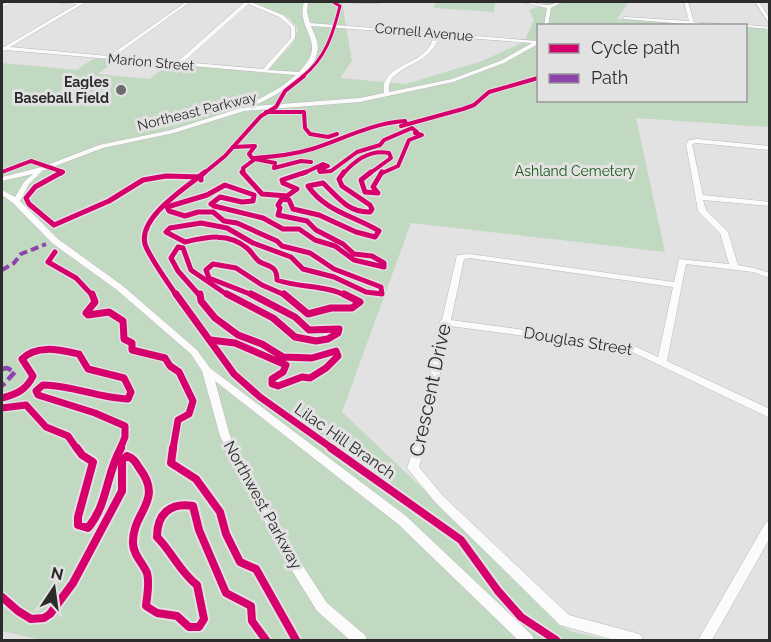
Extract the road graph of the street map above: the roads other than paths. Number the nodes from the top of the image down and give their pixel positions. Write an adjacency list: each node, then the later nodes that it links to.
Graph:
1 (11, 2): 13 (street)
2 (52, 2): 12 (street)
3 (188, 2): 26 (street)
4 (248, 2): 27 (street); 28 (street)
5 (306, 2): 17 (street)
6 (354, 2): 7 (street)
7 (378, 2)
8 (525, 2): 14 (street)
9 (560, 2): 14 (street)
10 (686, 2): 16 (street)
11 (757, 2): 21 (street)
12 (83, 3): 25 (street)
13 (2, 6)
14 (549, 7): 18 (street)
15 (625, 18): 16 (street)
16 (692, 22): 19 (street)
17 (309, 24): 22 (street, Cornell Avenue); 29 (street)
18 (546, 24)
19 (714, 24)
20 (747, 26): 21 (street)
21 (770, 26)
22 (438, 34): 23 (street, Cornell Avenue); 30 (street)
23 (537, 42)
24 (537, 43): 30 (street, Northeast Parkway)
25 (2, 49): 26 (street, Marion Street)
26 (109, 58): 27 (street, Marion Street)
27 (178, 64): 28 (street, Marion Street)
28 (264, 71): 29 (street, Marion Street)
29 (300, 74): 31 (street)
30 (387, 95): 32 (street, Northeast Parkway)
31 (265, 99): 32 (street); 33 (street)
32 (277, 105): 33 (street, Northeast Parkway)
33 (243, 109): 35 (street, Northeast Parkway)
34 (770, 148): 38 (street)
35 (44, 169): 36 (street, Northeast Parkway); 39 (street)
36 (2, 179)
37 (2, 192): 39 (street, Northwest Parkway)
38 (699, 197): 40 (street); 41 (street)
39 (16, 201): 46 (street, Northwest Parkway)
40 (770, 204)
41 (734, 267): 42 (street); 43 (street)
42 (770, 276)
43 (678, 285): 44 (street, Crescent Drive); 45 (street)
44 (444, 322): 45 (street, Douglas Street); 51 (street, Crescent Drive)
45 (662, 362): 47 (street, Douglas Street)
46 (207, 370): 49 (street, Northwest Parkway); 50 (street)
47 (770, 414)
48 (770, 526): 52 (street)
49 (360, 640)
50 (527, 640)
51 (636, 640)
52 (705, 640)

